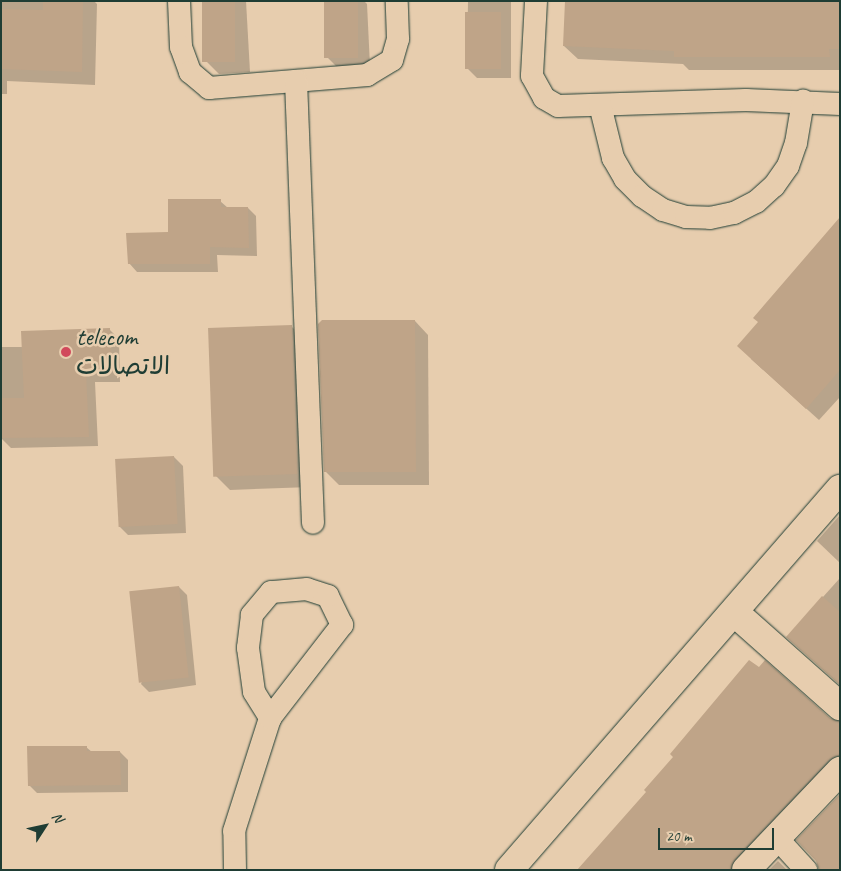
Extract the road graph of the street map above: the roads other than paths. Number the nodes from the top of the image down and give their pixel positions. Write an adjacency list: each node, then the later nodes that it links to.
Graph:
1 (179, 1): 4 (lane)
2 (397, 1): 4 (lane)
3 (536, 1): 7 (lane)
4 (296, 81): 9 (lane)
5 (803, 101): 6 (lane); 7 (lane); 7 (lane)
6 (840, 104)
7 (600, 105)
8 (840, 488): 10 (street)
9 (313, 523)
10 (734, 612): 11 (street); 16 (street)
11 (840, 706)
12 (270, 718): 12 (lane); 15 (lane)
13 (840, 771): 14 (street)
14 (776, 837): 17 (street); 18 (lane)
15 (235, 870)
16 (509, 870)
17 (746, 870)
18 (806, 870)

